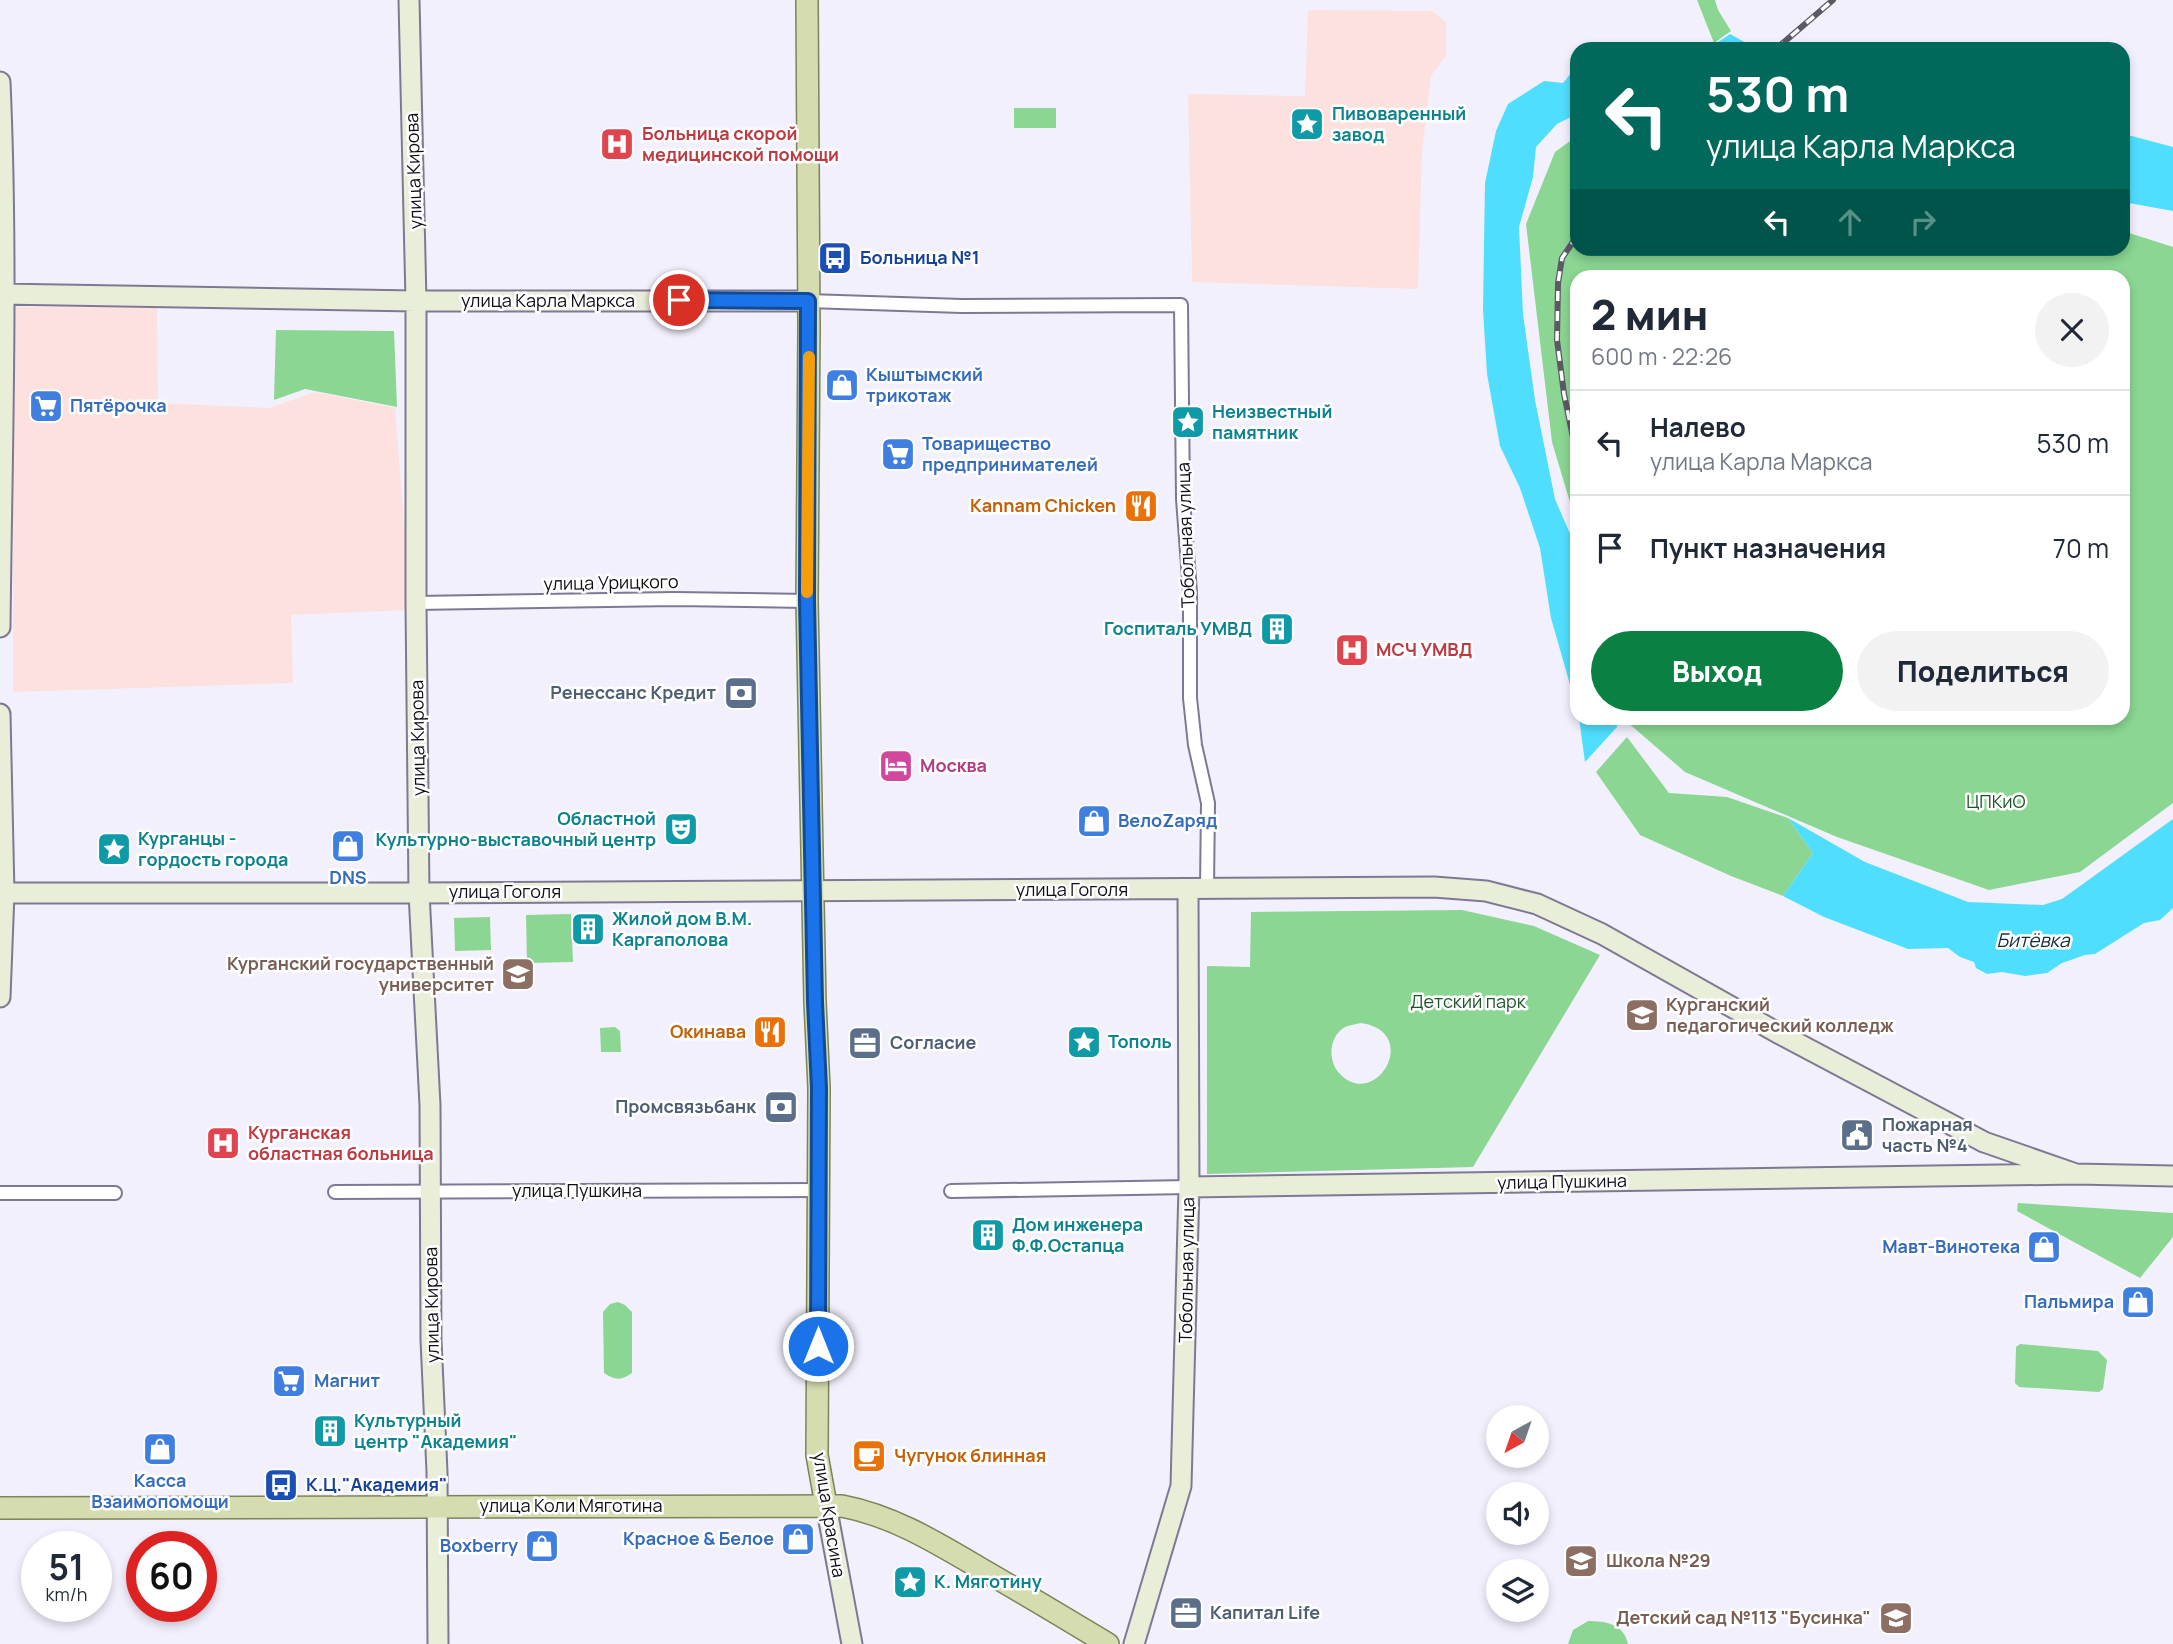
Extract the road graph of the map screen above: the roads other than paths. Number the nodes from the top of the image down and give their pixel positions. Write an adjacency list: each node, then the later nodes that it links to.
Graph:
1 (409, 0): 5 (street, улица Кирова)
2 (807, 0): 6 (main road, улица Красина)
3 (0, 82): 4 (street)
4 (1, 294): 5 (street, улица Карла Маркса); 10 (street)
5 (416, 301): 6 (street, улица Карла Маркса); 9 (street, улица Кирова)
6 (808, 301): 7 (street, улица Карла Маркса); 8 (main road, улица Красина)
7 (1181, 305): 12 (street, Тобольная улица)
8 (807, 600): 9 (street, улица Урицкого); 13 (main road, улица Красина)
9 (416, 603): 15 (street, улица Кирова)
10 (0, 627)
11 (0, 714): 14 (street)
12 (1198, 889): 13 (street, улица Гоголя); 17 (street, улица Гоголя); 19 (street, Тобольная улица)
13 (813, 890): 15 (street, улица Гоголя); 20 (main road, улица Красина)
14 (2, 892): 15 (street, улица Гоголя); 16 (street)
15 (419, 893): 23 (street, улица Кирова)
16 (0, 997)
17 (2076, 1174): 18 (street, улица Пушкина); 19 (street, улица Пушкина)
18 (2173, 1175)
19 (1189, 1187): 21 (street, улица Пушкина); 32 (street, Тобольная улица)
20 (819, 1190): 23 (street, улица Пушкина); 26 (main road, улица Красина)
21 (951, 1191)
22 (335, 1192): 23 (street, улица Пушкина)
23 (431, 1192): 27 (street, улица Кирова)
24 (115, 1193): 25 (street)
25 (0, 1194)
26 (826, 1505): 27 (main road, улица Коли Мяготина); 30 (street, улица Красина); 31 (main road, улица Коли Мяготина)
27 (437, 1507): 28 (main road, улица Коли Мяготина); 29 (street, улица Кирова)
28 (0, 1508)
29 (438, 1644)
30 (852, 1644)
31 (1108, 1644)
32 (1134, 1644)

